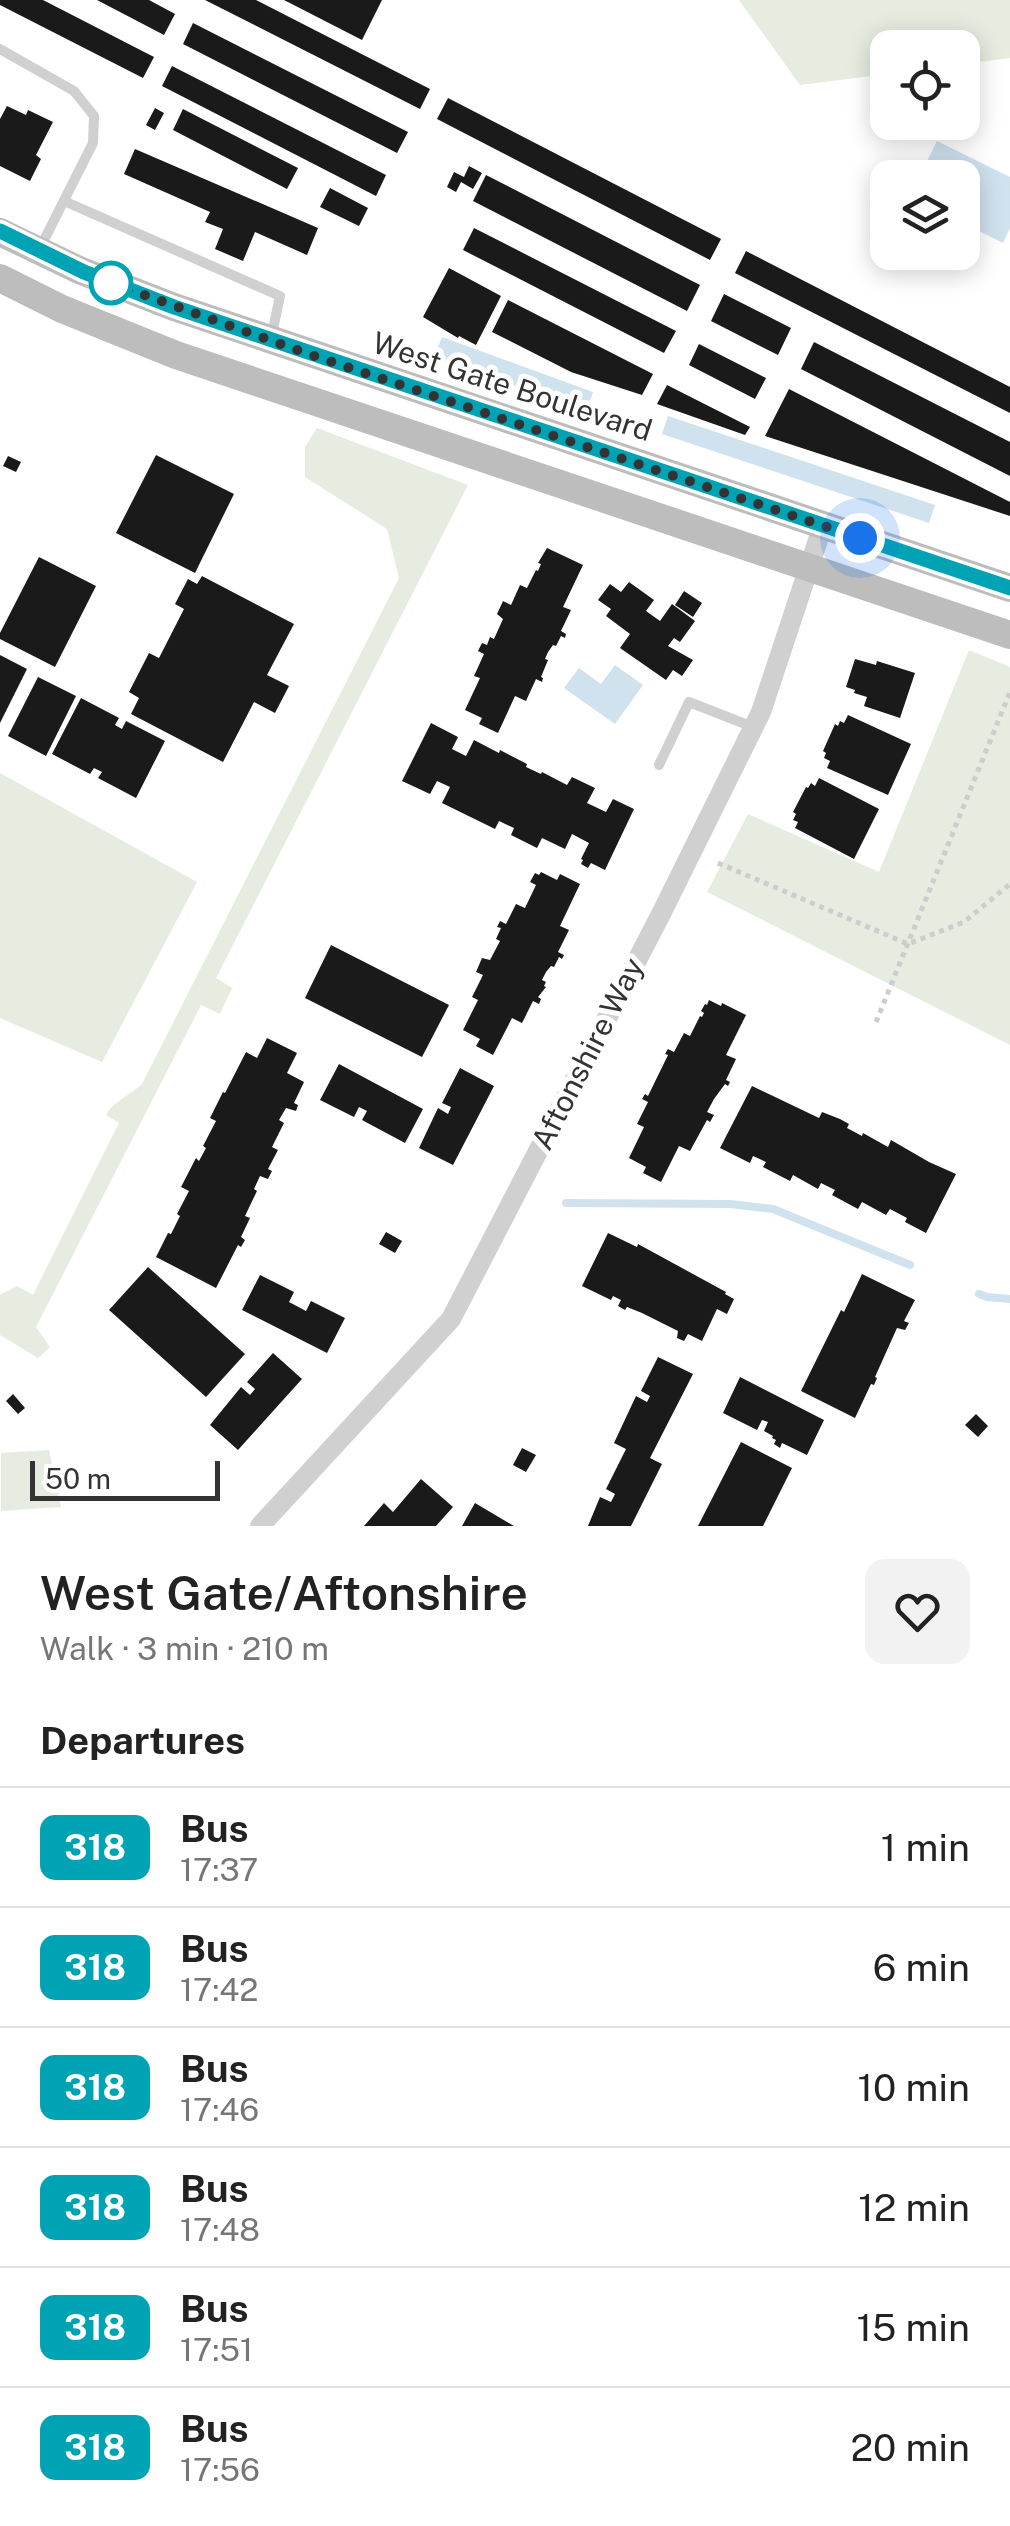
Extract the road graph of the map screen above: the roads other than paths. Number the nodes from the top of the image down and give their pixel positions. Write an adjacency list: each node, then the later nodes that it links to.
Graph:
1 (0, 49): 2 (lane)
2 (64, 200): 4 (lane); 6 (lane)
3 (0, 232): 4 (main road, West Gate Boulevard)
4 (39, 250): 6 (main road, West Gate Boulevard)
5 (0, 278): 8 (main road)
6 (271, 340): 7 (main road, West Gate Boulevard)
7 (314, 356): 8 (main road); 9 (main road, West Gate Boulevard)
8 (302, 397): 10 (main road)
9 (823, 525): 10 (street, Aftonshire Way); 11 (main road, West Gate Boulevard)
10 (809, 569): 12 (main road); 13 (street, Aftonshire Way)
11 (1010, 588)
12 (1010, 635)
13 (754, 727): 14 (lane); 15 (street, Aftonshire Way)
14 (660, 765)
15 (260, 1526)

